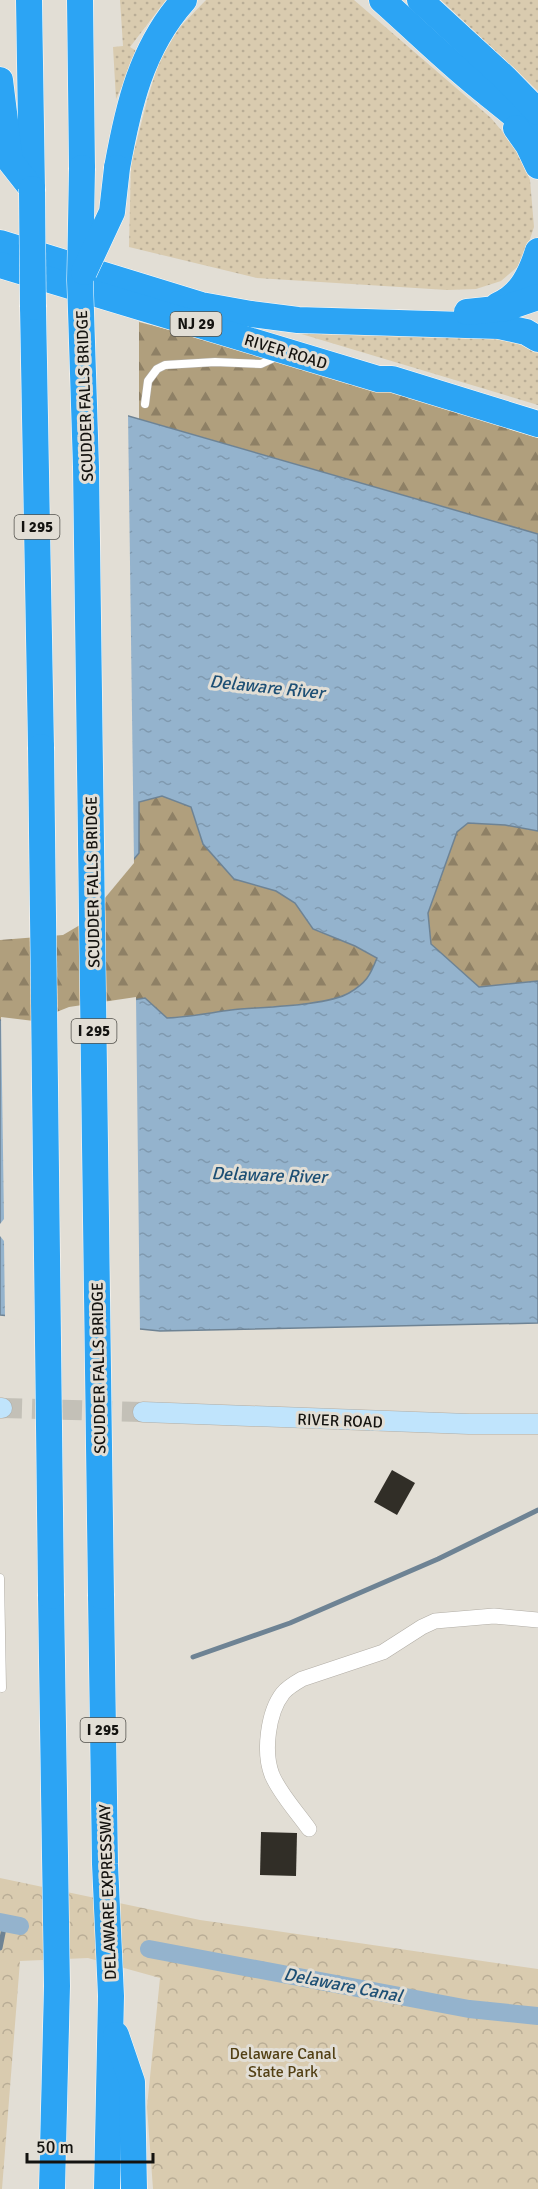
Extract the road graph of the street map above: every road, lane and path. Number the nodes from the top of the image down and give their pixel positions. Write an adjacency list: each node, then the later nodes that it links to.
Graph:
1 (29, 0): 11 (highway, I 295)
2 (80, 0): 16 (highway, SCUDDER FALLS BRIDGE / I 295, bridge)
3 (184, 0): 16 (highway, bridge)
4 (382, 0): 7 (highway)
5 (420, 0): 8 (highway)
6 (0, 80): 11 (highway)
7 (487, 94): 9 (highway); 10 (highway)
8 (538, 112)
9 (538, 140)
10 (538, 166)
11 (24, 173): 33 (highway, I 295, bridge)
12 (0, 229): 19 (highway)
13 (0, 243): 18 (highway)
14 (538, 251): 19 (highway)
15 (0, 265): 21 (highway, RIVER ROAD / NJ 29)
16 (81, 280): 28 (highway, SCUDDER FALLS BRIDGE / I 295, bridge)
17 (538, 297): 19 (highway)
18 (210, 306): 20 (highway); 22 (highway)
19 (471, 312)
20 (538, 339)
21 (287, 351): 22 (highway, RIVER ROAD / NJ 29); 23 (lane)
22 (392, 380): 24 (highway, RIVER ROAD / NJ 29)
23 (145, 404)
24 (538, 424)
25 (143, 1412): 26 (main road, RIVER ROAD)
26 (538, 1424)
27 (0, 1578): 30 (lane)
28 (101, 1596): 32 (highway, DELAWARE EXPRESSWAY / I 295)
29 (538, 1620): 31 (street)
30 (2, 1688)
31 (309, 1829)
32 (111, 2007): 34 (highway, DELAWARE EXPRESSWAY / I 295); 35 (highway)
33 (52, 2189)
34 (107, 2189)
35 (134, 2189)

